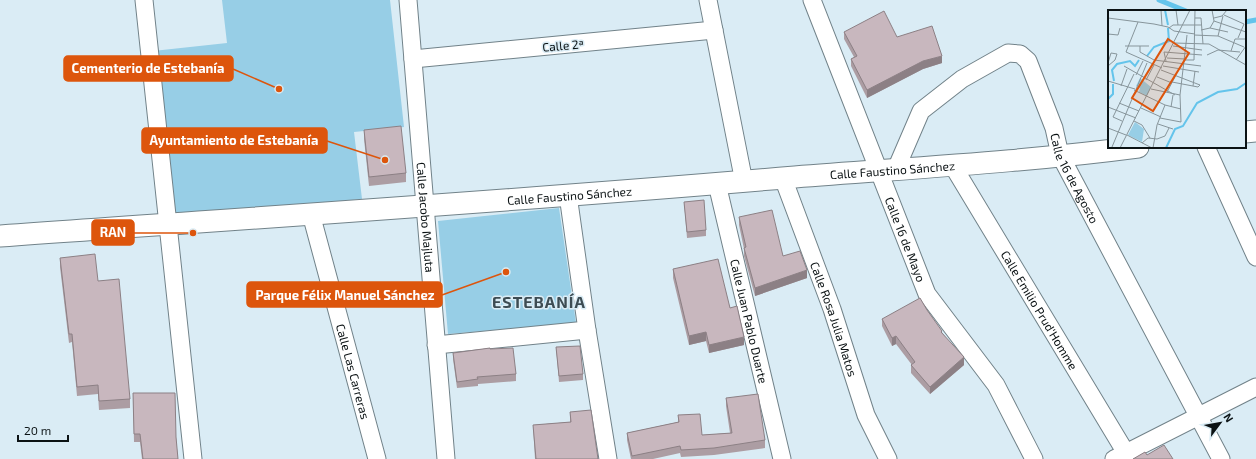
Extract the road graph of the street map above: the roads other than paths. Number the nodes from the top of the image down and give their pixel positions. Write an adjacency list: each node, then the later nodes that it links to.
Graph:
1 (144, 0): 20 (street)
2 (408, 0): 6 (street, Calle Jacobo Majluta)
3 (708, 0): 5 (street)
4 (812, 0): 13 (street, Calle 16 de Mayo)
5 (714, 30): 6 (street, Calle 2ª); 15 (street)
6 (413, 59): 18 (street, Calle Jacobo Majluta)
7 (1256, 131): 8 (street)
8 (1246, 132)
9 (1131, 148): 11 (street, Calle Faustino Sánchez)
10 (1206, 148): 22 (street)
11 (1060, 155): 12 (street, Calle Faustino Sánchez); 13 (street, Calle 16 de Agosto); 26 (street, Calle 16 de Agosto)
12 (953, 166): 13 (street, Calle Faustino Sánchez); 27 (street, Calle Emilio Prud'Homme)
13 (888, 170): 14 (street, Calle Faustino Sánchez); 34 (street, Calle 16 de Mayo)
14 (783, 178): 15 (street, Calle Faustino Sánchez); 33 (street, Calle Rosa Julia Matos)
15 (744, 182): 16 (street, Calle Faustino Sánchez)
16 (717, 184): 17 (street, Calle Faustino Sánchez); 32 (street, Calle Juan Pablo Duarte)
17 (568, 195): 18 (street, Calle Faustino Sánchez); 23 (street)
18 (425, 205): 19 (street, Calle Faustino Sánchez); 24 (street, Calle Jacobo Majluta)
19 (311, 214): 20 (street, Calle Faustino Sánchez); 29 (street, Calle Las Carreras)
20 (167, 224): 21 (street, Calle Faustino Sánchez); 28 (street)
21 (0, 236)
22 (1256, 257)
23 (587, 330): 24 (street); 31 (street)
24 (436, 345): 30 (street, Calle Jacobo Majluta)
25 (1256, 387): 26 (street)
26 (1199, 417): 27 (street); 35 (street, Calle 16 de Agosto)
27 (1120, 456)
28 (193, 459)
29 (377, 459)
30 (446, 459)
31 (608, 459)
32 (782, 459)
33 (888, 459)
34 (1034, 459)
35 (1221, 459)

